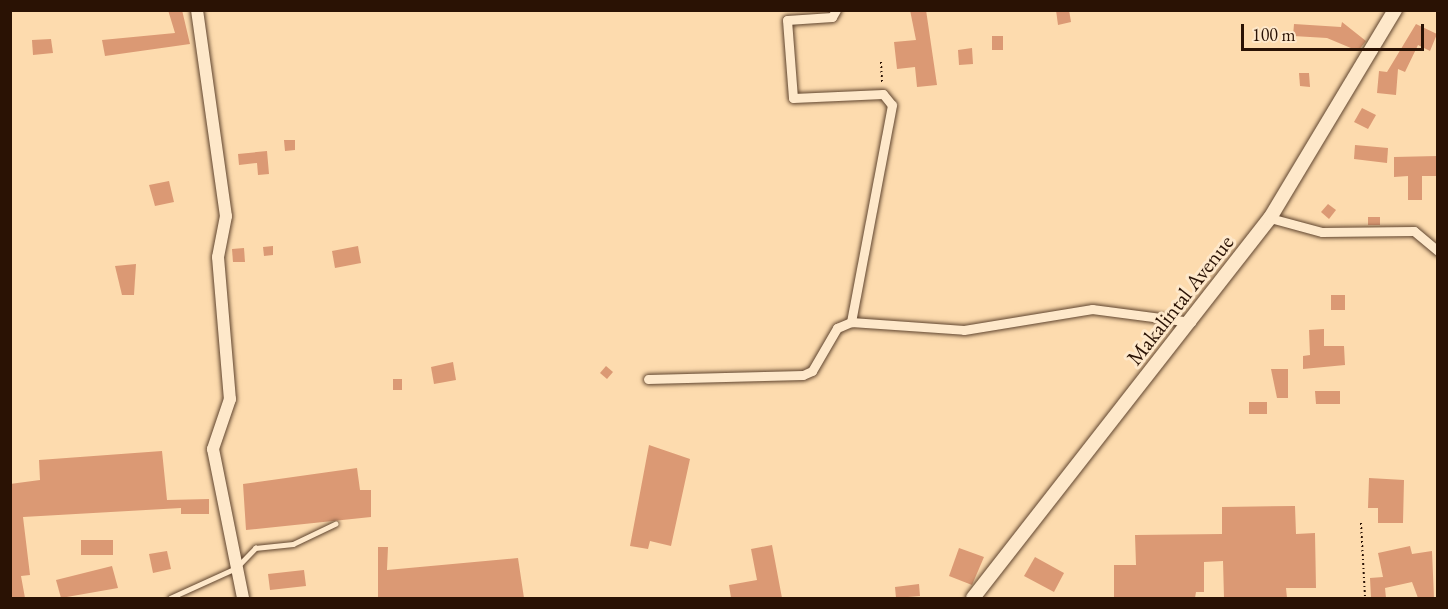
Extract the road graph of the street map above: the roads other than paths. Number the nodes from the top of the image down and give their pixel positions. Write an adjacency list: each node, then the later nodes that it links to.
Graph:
1 (197, 10): 10 (street)
2 (836, 10): 6 (street)
3 (1395, 10): 4 (main road, Makalintal Avenue)
4 (1270, 218): 5 (street); 7 (main road, Makalintal Avenue)
5 (1437, 251)
6 (850, 322): 7 (street); 8 (street)
7 (1191, 322): 13 (main road, Makalintal Avenue)
8 (648, 378)
9 (335, 525): 10 (lane)
10 (236, 568): 11 (lane); 12 (street)
11 (170, 598)
12 (243, 598)
13 (973, 598)

